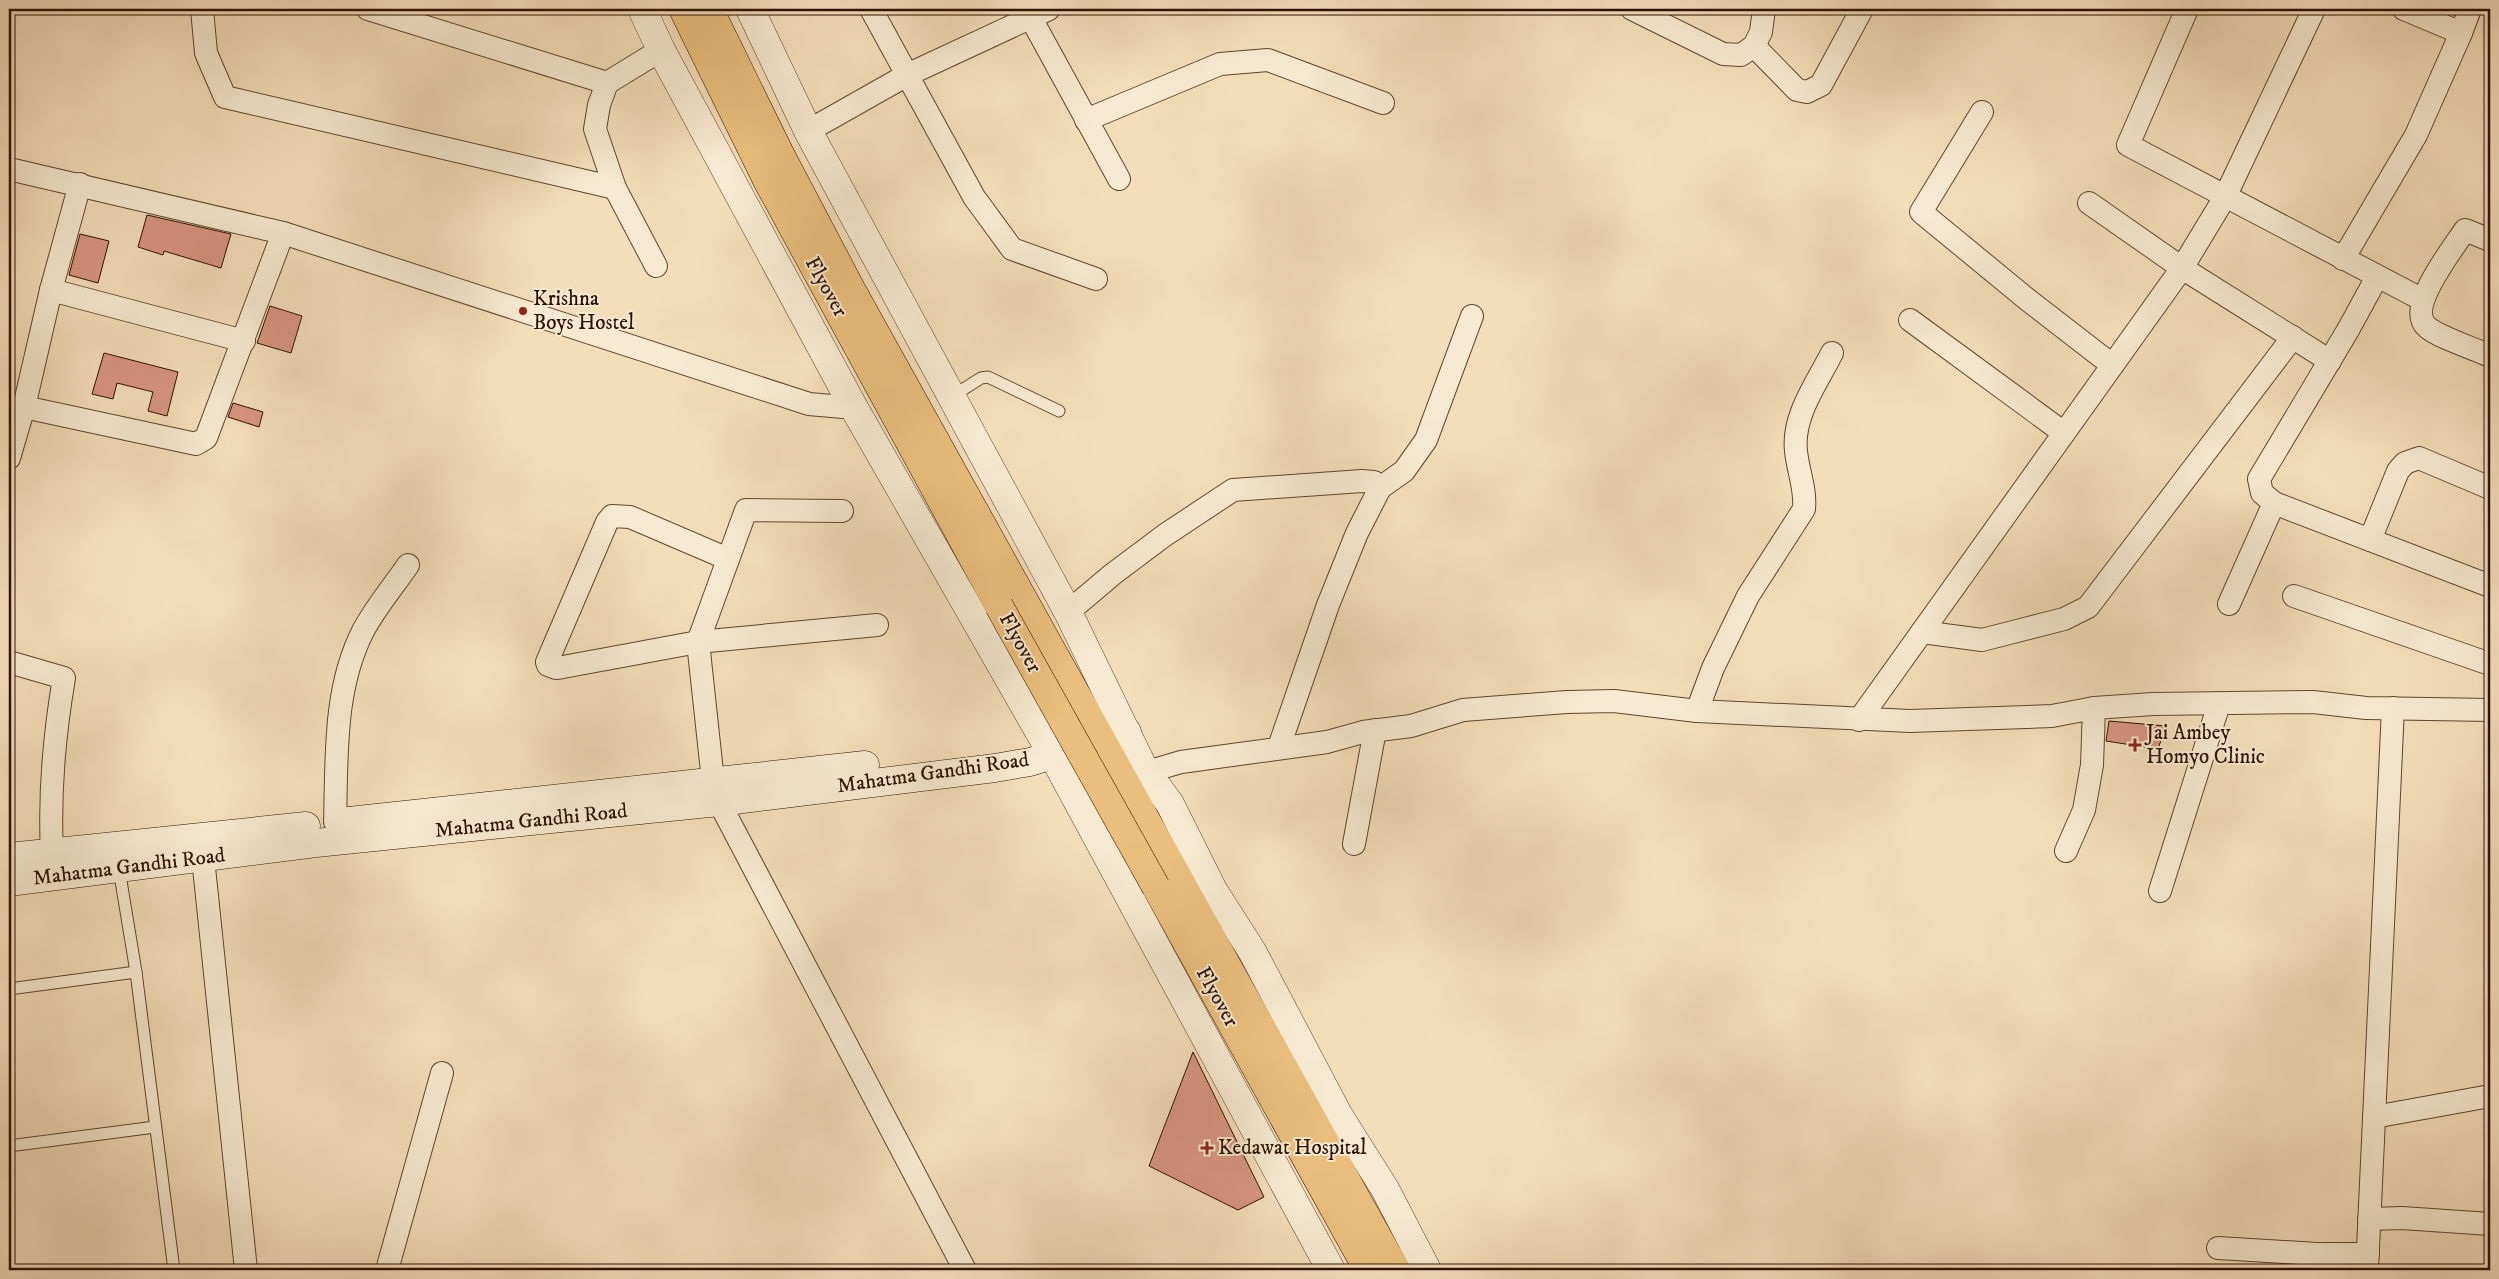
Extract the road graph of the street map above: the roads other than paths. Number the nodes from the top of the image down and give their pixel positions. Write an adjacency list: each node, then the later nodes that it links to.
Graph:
1 (202, 9): 28 (street)
2 (368, 9): 20 (street)
3 (642, 9): 18 (street)
4 (683, 9): 107 (highway, Flyover, bridge)
5 (709, 9): 77 (highway)
6 (750, 9): 24 (street)
7 (871, 9): 19 (street)
8 (1632, 9): 17 (street)
9 (1764, 9): 17 (street)
10 (1862, 9): 17 (street)
11 (2187, 9): 29 (street)
12 (2314, 9): 29 (street)
13 (2404, 9): 16 (street)
14 (2470, 9): 16 (street)
15 (1035, 12): 19 (street); 23 (street)
16 (2461, 33): 33 (street)
17 (1754, 46)
18 (661, 50): 20 (street); 50 (street)
19 (907, 76): 24 (street); 37 (street)
20 (607, 83): 28 (street)
21 (1383, 103): 23 (street)
22 (1982, 112): 47 (street)
23 (1086, 120): 26 (street)
24 (808, 131): 48 (street)
25 (9, 169): 27 (street)
26 (1119, 179)
27 (80, 184): 31 (street); 38 (street)
28 (615, 188): 34 (street)
29 (2225, 197): 33 (street); 35 (street)
30 (2089, 203): 35 (street)
31 (283, 233): 43 (street); 50 (street)
32 (2489, 236): 39 (street)
33 (2343, 259): 36 (street)
34 (656, 266)
35 (2182, 268): 42 (street); 47 (street)
36 (2377, 277): 39 (street); 46 (street)
37 (1096, 279)
38 (51, 290): 43 (street); 49 (street)
39 (2423, 300): 45 (street)
40 (1472, 316): 54 (street)
41 (1910, 320): 52 (street)
42 (2293, 338): 46 (street); 66 (street)
43 (244, 341): 49 (street)
44 (1832, 353): 74 (street)
45 (2490, 356)
46 (2330, 361): 56 (street)
47 (2112, 365): 52 (street)
48 (952, 397): 51 (lane); 64 (street)
49 (24, 407): 53 (street)
50 (854, 408): 79 (street)
51 (1059, 411)
52 (2064, 433): 66 (street)
53 (9, 458)
54 (1380, 488): 64 (street); 78 (street)
55 (2490, 488): 58 (street)
56 (2274, 503): 58 (street); 63 (street)
57 (842, 511): 59 (street)
58 (2370, 540): 61 (street)
59 (728, 559): 67 (street); 67 (street)
60 (408, 565): 82 (street)
61 (2490, 586)
62 (2294, 596): 69 (street)
63 (2229, 604)
64 (1068, 612): 77 (street)
65 (877, 625): 67 (street)
66 (1922, 632): 75 (street)
67 (698, 642): 81 (street)
68 (9, 662): 86 (street)
69 (2490, 664)
70 (2219, 704): 71 (street); 72 (street); 90 (street)
71 (2094, 708): 75 (street); 85 (street)
72 (2393, 708): 73 (street); 95 (street)
73 (2490, 710)
74 (1697, 711): 75 (street); 76 (street)
75 (1859, 720)
76 (1375, 730): 78 (street); 83 (street)
77 (1114, 736): 79 (street, Mahatma Gandhi Road); 80 (street); 108 (highway)
78 (1279, 747): 80 (street)
79 (1052, 754): 81 (street, Mahatma Gandhi Road); 106 (street)
80 (1147, 772): 109 (street)
81 (716, 791): 82 (street, Mahatma Gandhi Road); 84 (street, Mahatma Gandhi Road); 105 (street)
82 (335, 822): 84 (street, Mahatma Gandhi Road)
83 (1354, 844)
84 (200, 848): 86 (street, Mahatma Gandhi Road); 88 (street, Mahatma Gandhi Road); 102 (street)
85 (2066, 851)
86 (52, 853): 87 (street, Mahatma Gandhi Road)
87 (9, 857)
88 (119, 869): 89 (street, Mahatma Gandhi Road); 91 (lane)
89 (9, 882)
90 (2160, 891)
91 (136, 972): 92 (lane); 96 (lane)
92 (9, 989)
93 (442, 1073): 104 (street)
94 (2490, 1096): 95 (street)
95 (2374, 1117): 98 (street)
96 (155, 1127): 97 (lane); 103 (lane)
97 (9, 1146)
98 (2370, 1219): 99 (street); 101 (street)
99 (2490, 1224)
100 (2218, 1248): 101 (street)
101 (2368, 1262)
102 (252, 1269)
103 (174, 1270)
104 (387, 1270)
105 (965, 1270)
106 (1331, 1270)
107 (1368, 1270)
108 (1396, 1270)
109 (1427, 1270)

